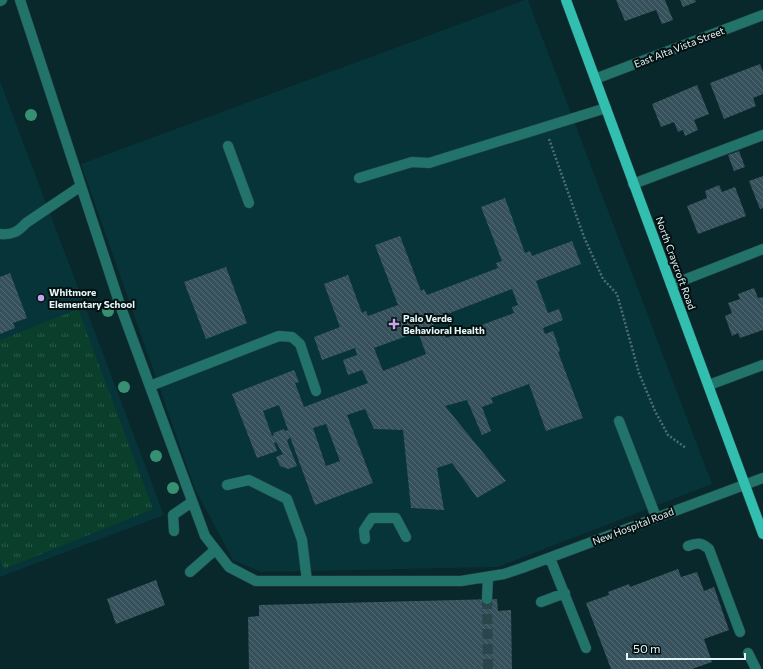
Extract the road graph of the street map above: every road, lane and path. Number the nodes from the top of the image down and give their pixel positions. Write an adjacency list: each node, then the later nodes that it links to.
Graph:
1 (20, 0): 11 (street, New Hospital Road)
2 (566, 0): 4 (main road, North Craycroft Road)
3 (763, 15): 4 (street, East Alta Vista Street)
4 (595, 79): 5 (main road, North Craycroft Road)
5 (606, 108): 6 (street); 10 (main road, North Craycroft Road)
6 (545, 128): 9 (street); 21 (path)
7 (763, 135): 10 (street)
8 (228, 146): 12 (street)
9 (359, 178)
10 (634, 184): 15 (main road, North Craycroft Road)
11 (81, 186): 13 (street); 18 (street, New Hospital Road)
12 (249, 203)
13 (0, 234)
14 (763, 249): 15 (street)
15 (671, 285): 17 (main road, North Craycroft Road)
16 (763, 365): 17 (street)
17 (708, 385): 24 (main road, North Craycroft Road)
18 (150, 386): 19 (street); 25 (street, New Hospital Road)
19 (316, 391)
20 (619, 421): 26 (street)
21 (686, 448)
22 (763, 478): 24 (street, New Hospital Road)
23 (227, 485): 36 (street)
24 (745, 485): 26 (street, New Hospital Road); 28 (main road, North Craycroft Road)
25 (192, 502): 27 (street); 32 (street, New Hospital Road)
26 (656, 518): 33 (street, New Hospital Road)
27 (174, 531)
28 (763, 534)
29 (406, 537): 30 (street)
30 (365, 539)
31 (688, 546): 40 (street)
32 (216, 550): 34 (street); 36 (street, New Hospital Road)
33 (550, 558): 35 (street, New Hospital Road); 37 (street)
34 (190, 572)
35 (488, 577): 36 (street, New Hospital Road); 38 (street)
36 (307, 581)
37 (565, 593): 39 (street); 41 (street)
38 (487, 599)
39 (541, 602)
40 (740, 632)
41 (586, 648)
42 (748, 653): 43 (street)
43 (756, 669)

